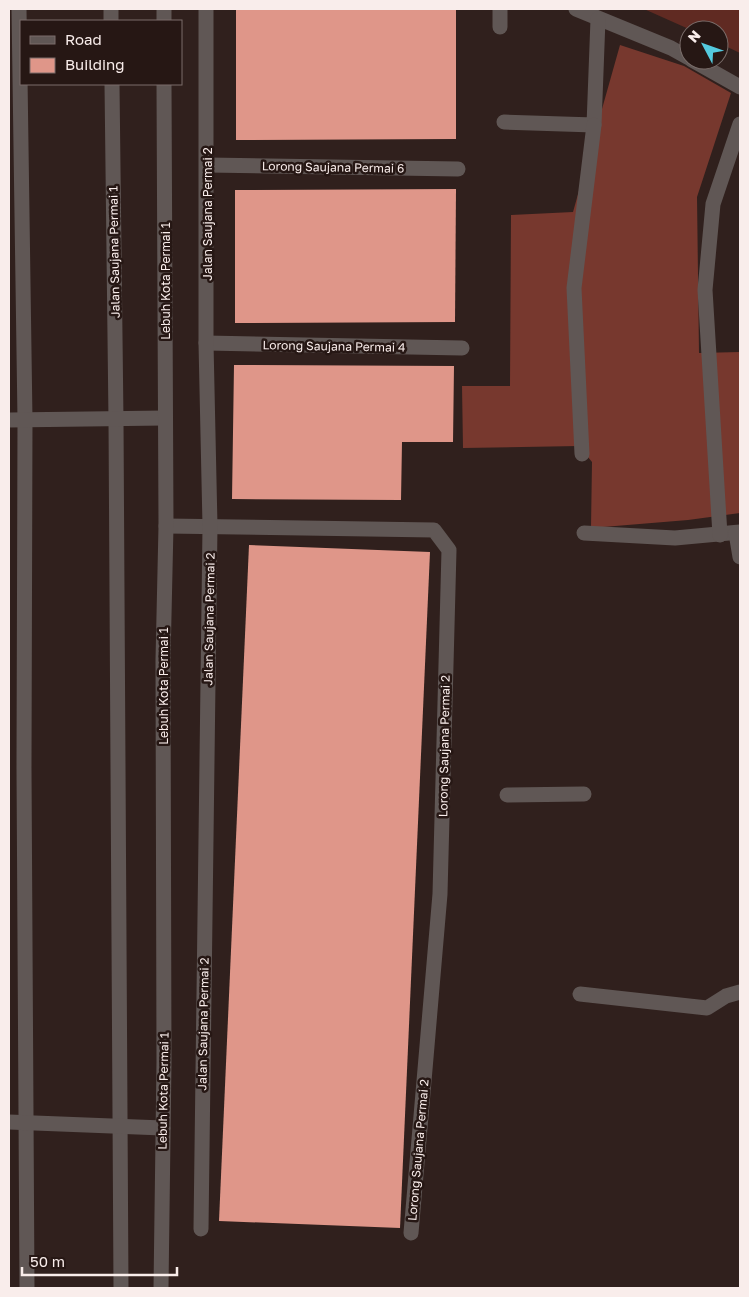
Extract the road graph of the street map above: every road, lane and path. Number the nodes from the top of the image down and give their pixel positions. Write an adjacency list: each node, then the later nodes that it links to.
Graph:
1 (19, 9): 9 (street)
2 (206, 9): 17 (street, Jalan Saujana Permai 2)
3 (500, 9): 6 (street)
4 (576, 9): 5 (street)
5 (598, 19): 7 (street); 16 (street)
6 (500, 27)
7 (679, 53)
8 (710, 70): 13 (street)
9 (20, 78)
10 (20, 85): 23 (street)
11 (112, 85): 24 (street, Jalan Saujana Permai 1)
12 (164, 85): 21 (street, Lebuh Kota Permai 1)
13 (740, 87)
14 (504, 122): 16 (street)
15 (740, 124): 30 (street)
16 (594, 125): 25 (street)
17 (207, 166): 18 (street, Lorong Saujana Permai 6); 19 (street, Jalan Saujana Permai 2)
18 (458, 169)
19 (206, 343): 20 (street, Lorong Saujana Permai 4); 27 (street, Jalan Saujana Permai 2)
20 (462, 348)
21 (165, 418): 24 (street); 26 (street, Lebuh Kota Permai 1)
22 (9, 420): 23 (street)
23 (25, 420): 24 (street); 32 (street)
24 (116, 420): 39 (street)
25 (582, 454)
26 (166, 526): 27 (street, Lorong Saujana Permai 2); 40 (street, Lebuh Kota Permai 1)
27 (210, 526): 41 (street, Jalan Saujana Permai 2); 42 (street, Lorong Saujana Permai 2)
28 (738, 532): 30 (street); 31 (street)
29 (584, 533): 30 (street)
30 (720, 535)
31 (740, 557)
32 (16, 769): 38 (street)
33 (584, 794): 34 (street)
34 (507, 795)
35 (740, 992): 36 (street)
36 (580, 994)
37 (9, 1122): 38 (street)
38 (27, 1123): 39 (street); 43 (street)
39 (121, 1127): 40 (street); 44 (street)
40 (162, 1128): 45 (street, Lebuh Kota Permai 1)
41 (201, 1229)
42 (411, 1233)
43 (27, 1288)
44 (121, 1288)
45 (161, 1288)

